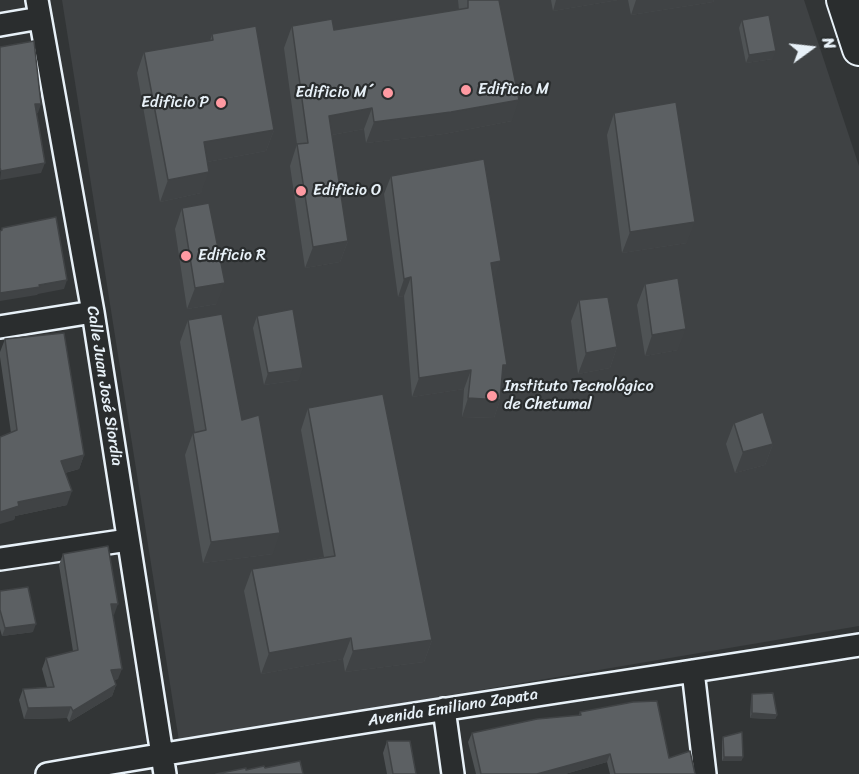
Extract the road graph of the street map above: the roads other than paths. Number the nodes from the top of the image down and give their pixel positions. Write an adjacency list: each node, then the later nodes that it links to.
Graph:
1 (843, 0): 4 (main road)
2 (38, 9): 3 (street); 5 (street, Calle Juan José Siordia)
3 (0, 25)
4 (859, 49)
5 (93, 312): 6 (street); 7 (street, Calle Juan José Siordia)
6 (0, 327)
7 (128, 540): 8 (street); 12 (street, Calle Juan José Siordia)
8 (0, 559)
9 (859, 645): 10 (street, Avenida Emiliano Zapata)
10 (693, 671): 11 (street, Avenida Emiliano Zapata); 15 (street)
11 (444, 709): 12 (street, Avenida Emiliano Zapata); 14 (street)
12 (163, 764): 13 (street, Avenida Emiliano Zapata)
13 (47, 774)
14 (453, 774)
15 (705, 774)

